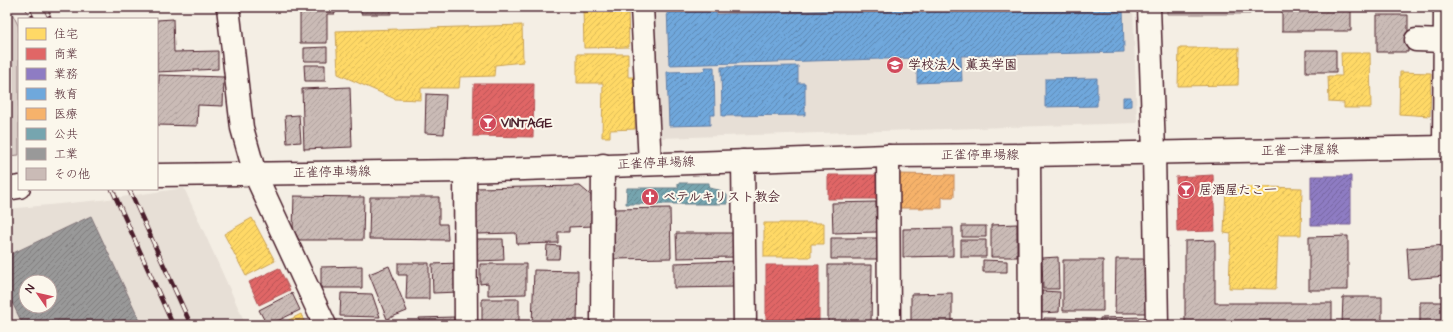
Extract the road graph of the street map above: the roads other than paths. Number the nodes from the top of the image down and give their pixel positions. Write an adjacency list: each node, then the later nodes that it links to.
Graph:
1 (228, 7): 15 (street)
2 (642, 7): 12 (street)
3 (1149, 7): 8 (street)
4 (1445, 7): 6 (street)
5 (1416, 40): 6 (street)
6 (1444, 41): 7 (street)
7 (1445, 147): 8 (street, 正雀一津屋線)
8 (1154, 152): 9 (street, 正雀停車場線); 25 (street)
9 (1030, 155): 10 (street, 正雀停車場線); 24 (street)
10 (888, 156): 11 (street, 正雀停車場線); 23 (street)
11 (743, 161): 12 (street, 正雀停車場線); 22 (street)
12 (650, 164): 13 (street, 正雀停車場線)
13 (603, 165): 14 (street, 正雀停車場線); 21 (street)
14 (465, 171): 15 (street, 正雀停車場線); 20 (street)
15 (255, 174): 16 (street, 正雀停車場線); 19 (street)
16 (158, 175)
17 (18, 187): 18 (street)
18 (7, 188)
19 (325, 325)
20 (466, 325)
21 (602, 325)
22 (745, 325)
23 (889, 325)
24 (1030, 325)
25 (1157, 325)

